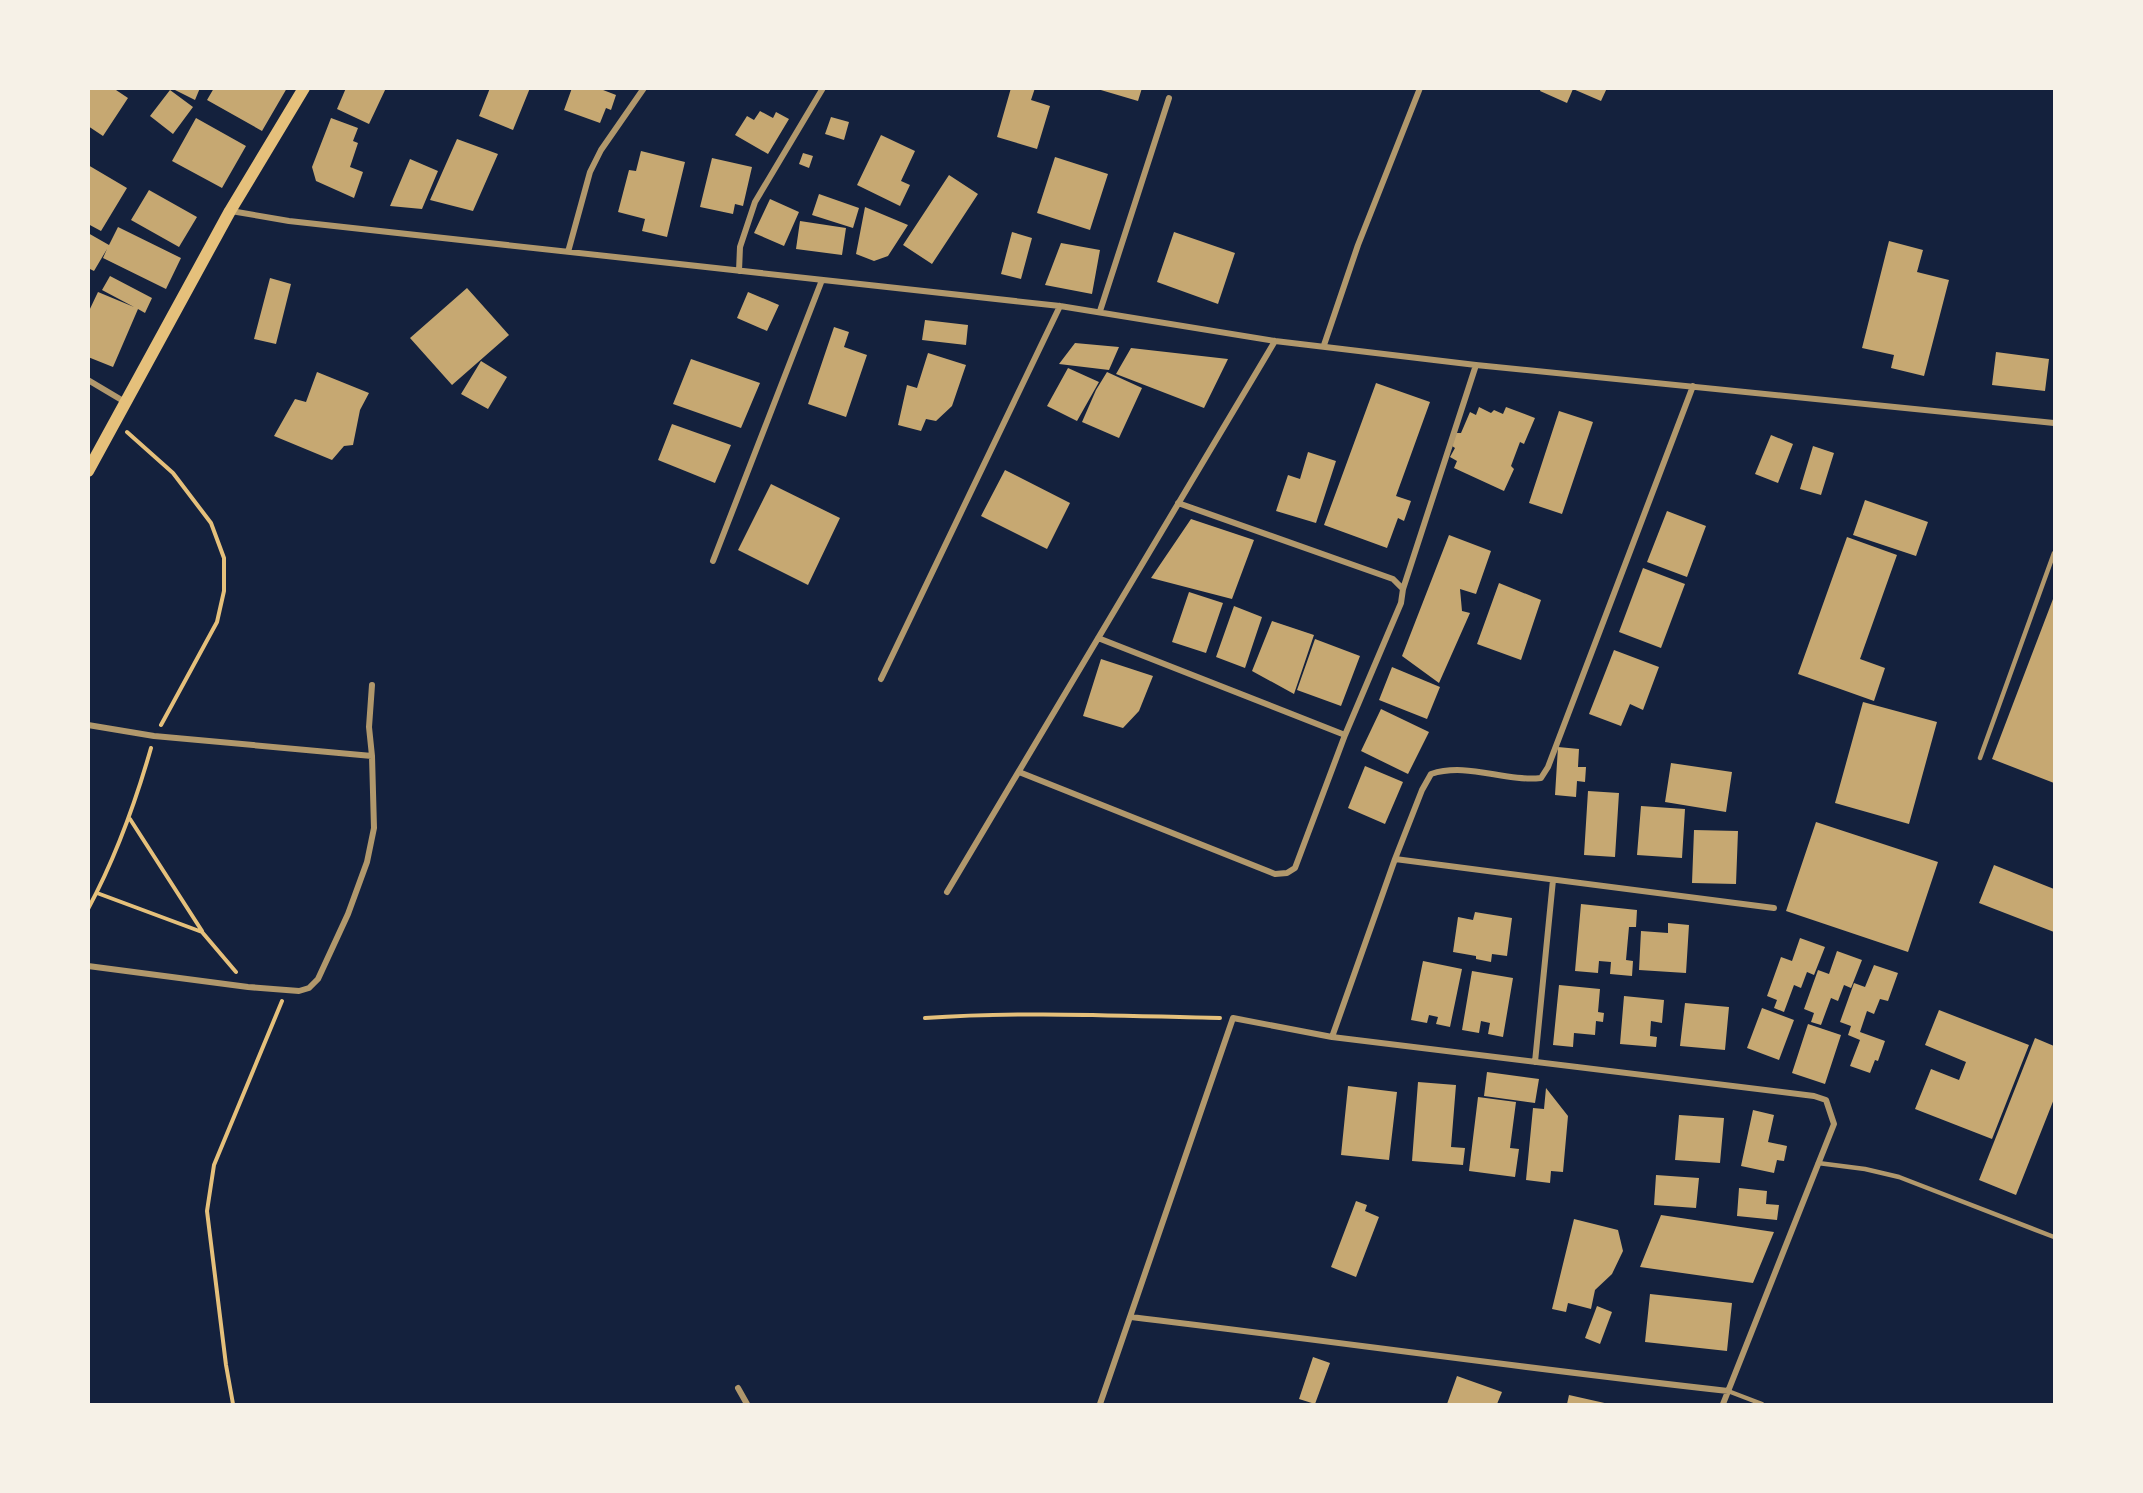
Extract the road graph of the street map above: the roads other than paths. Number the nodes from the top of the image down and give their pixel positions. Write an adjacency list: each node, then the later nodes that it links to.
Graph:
1 (304, 88): 6 (main road)
2 (644, 88): 7 (street)
3 (823, 88): 8 (street)
4 (1420, 88): 13 (street)
5 (1168, 98): 11 (street)
6 (230, 211): 7 (street); 17 (main road)
7 (568, 252): 8 (street)
8 (739, 271): 9 (street)
9 (822, 280): 10 (street); 22 (street)
10 (1060, 306): 11 (street); 25 (street)
11 (1100, 311): 12 (street)
12 (1275, 340): 13 (street); 20 (street)
13 (1324, 345): 14 (street)
14 (1476, 365): 16 (street); 23 (street)
15 (88, 380): 17 (street)
16 (1693, 386): 18 (street); 32 (street)
17 (126, 403): 19 (main road)
18 (2055, 423)
19 (88, 471)
20 (1178, 503): 23 (street); 24 (street)
21 (2055, 553): 30 (lane)
22 (713, 561)
23 (1403, 589): 28 (street)
24 (1098, 638): 28 (street); 31 (street)
25 (881, 679)
26 (372, 685): 29 (street)
27 (88, 725): 29 (street)
28 (1345, 735): 31 (street)
29 (372, 756): 36 (street)
30 (1980, 758)
31 (1018, 772): 34 (street)
32 (1395, 859): 33 (street); 37 (street)
33 (1553, 880): 35 (street); 38 (street)
34 (947, 892)
35 (1774, 908)
36 (88, 966)
37 (1332, 1037): 38 (street); 41 (street)
38 (1535, 1062): 39 (street)
39 (1818, 1163): 40 (lane); 43 (street)
40 (2055, 1237)
41 (1131, 1317): 43 (street); 45 (street)
42 (738, 1388): 44 (street)
43 (1728, 1390): 46 (street); 47 (lane)
44 (747, 1404)
45 (1100, 1404)
46 (1723, 1404)
47 (1762, 1404)

